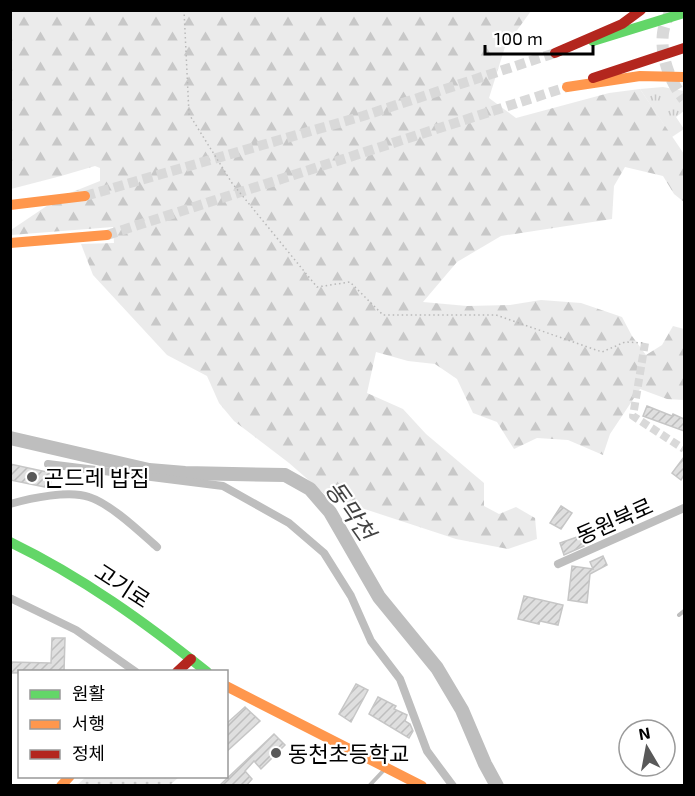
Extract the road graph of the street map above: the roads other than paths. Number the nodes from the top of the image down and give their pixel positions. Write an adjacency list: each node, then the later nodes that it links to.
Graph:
1 (641, 10): 2 (main road)
2 (684, 13)
3 (684, 48): 4 (main road)
4 (684, 79)
5 (85, 196): 6 (main road)
6 (10, 205)
7 (107, 235): 8 (main road)
8 (10, 243)
9 (48, 464): 26 (street)
10 (10, 504): 13 (street)
11 (684, 508): 14 (street, 동원북로)
12 (10, 542): 18 (main road, 고기로)
13 (157, 547)
14 (558, 564)
15 (10, 598): 19 (street)
16 (684, 611): 17 (lane)
17 (679, 615)
18 (191, 658): 20 (main road); 21 (main road, 고기로)
19 (133, 670)
20 (179, 670)
21 (205, 670)
22 (228, 687): 23 (main road)
23 (387, 767): 24 (lane); 25 (main road)
24 (369, 786)
25 (422, 786)
26 (453, 786)

